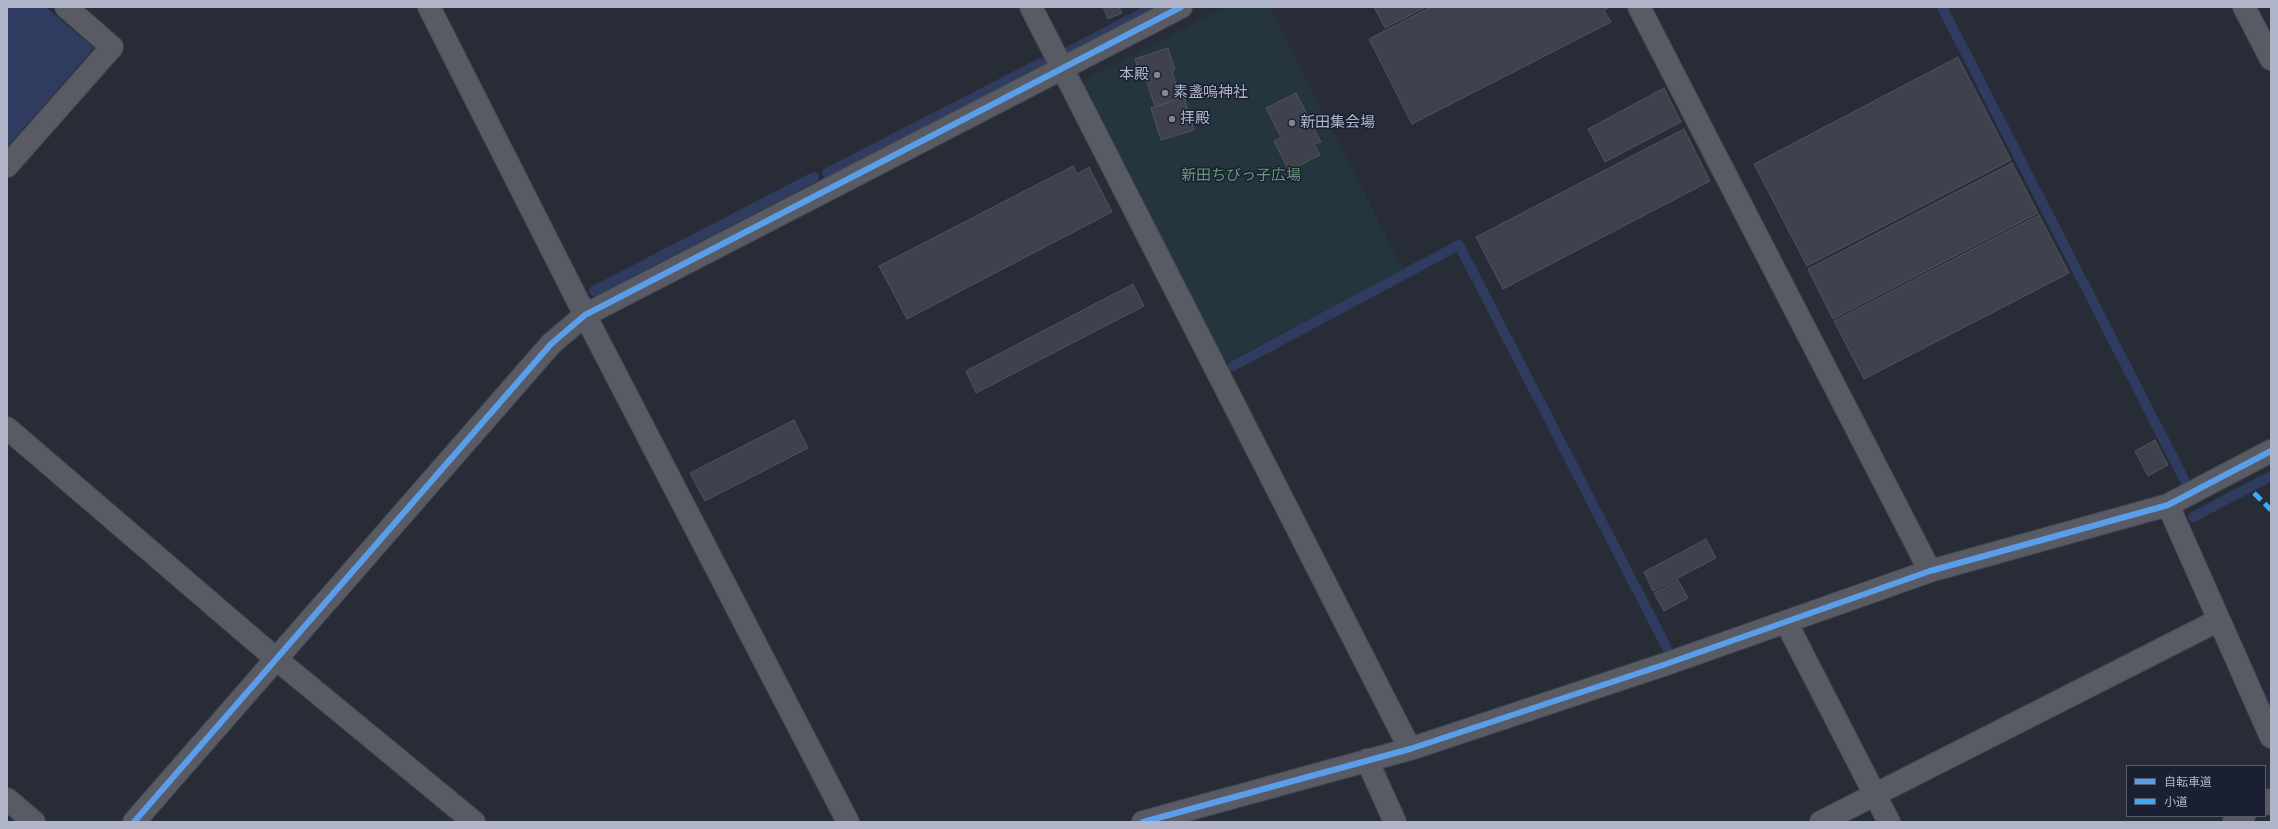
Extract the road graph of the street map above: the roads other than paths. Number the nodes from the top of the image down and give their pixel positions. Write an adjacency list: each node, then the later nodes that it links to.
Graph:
1 (66, 7): 9 (street)
2 (429, 7): 10 (street)
3 (1031, 7): 8 (street)
4 (1181, 7): 8 (street)
5 (1638, 7): 14 (street)
6 (2244, 7): 7 (street)
7 (2271, 59)
8 (1062, 68): 10 (street); 19 (street)
9 (7, 166)
10 (586, 315): 17 (street); 26 (street)
11 (7, 428): 17 (street)
12 (2271, 451): 13 (street)
13 (2168, 504): 14 (street); 15 (street)
14 (1930, 572): 16 (street)
15 (2219, 620): 18 (street); 21 (street)
16 (1786, 622): 19 (street); 21 (street)
17 (275, 658): 24 (street); 25 (street)
18 (2271, 737)
19 (1410, 749): 20 (street)
20 (1367, 760): 27 (street); 28 (street)
21 (1875, 796): 29 (street); 30 (street)
22 (7, 799): 23 (street)
23 (34, 822)
24 (134, 822)
25 (474, 822)
26 (848, 822)
27 (1143, 822)
28 (1395, 822)
29 (1821, 822)
30 (1889, 822)

